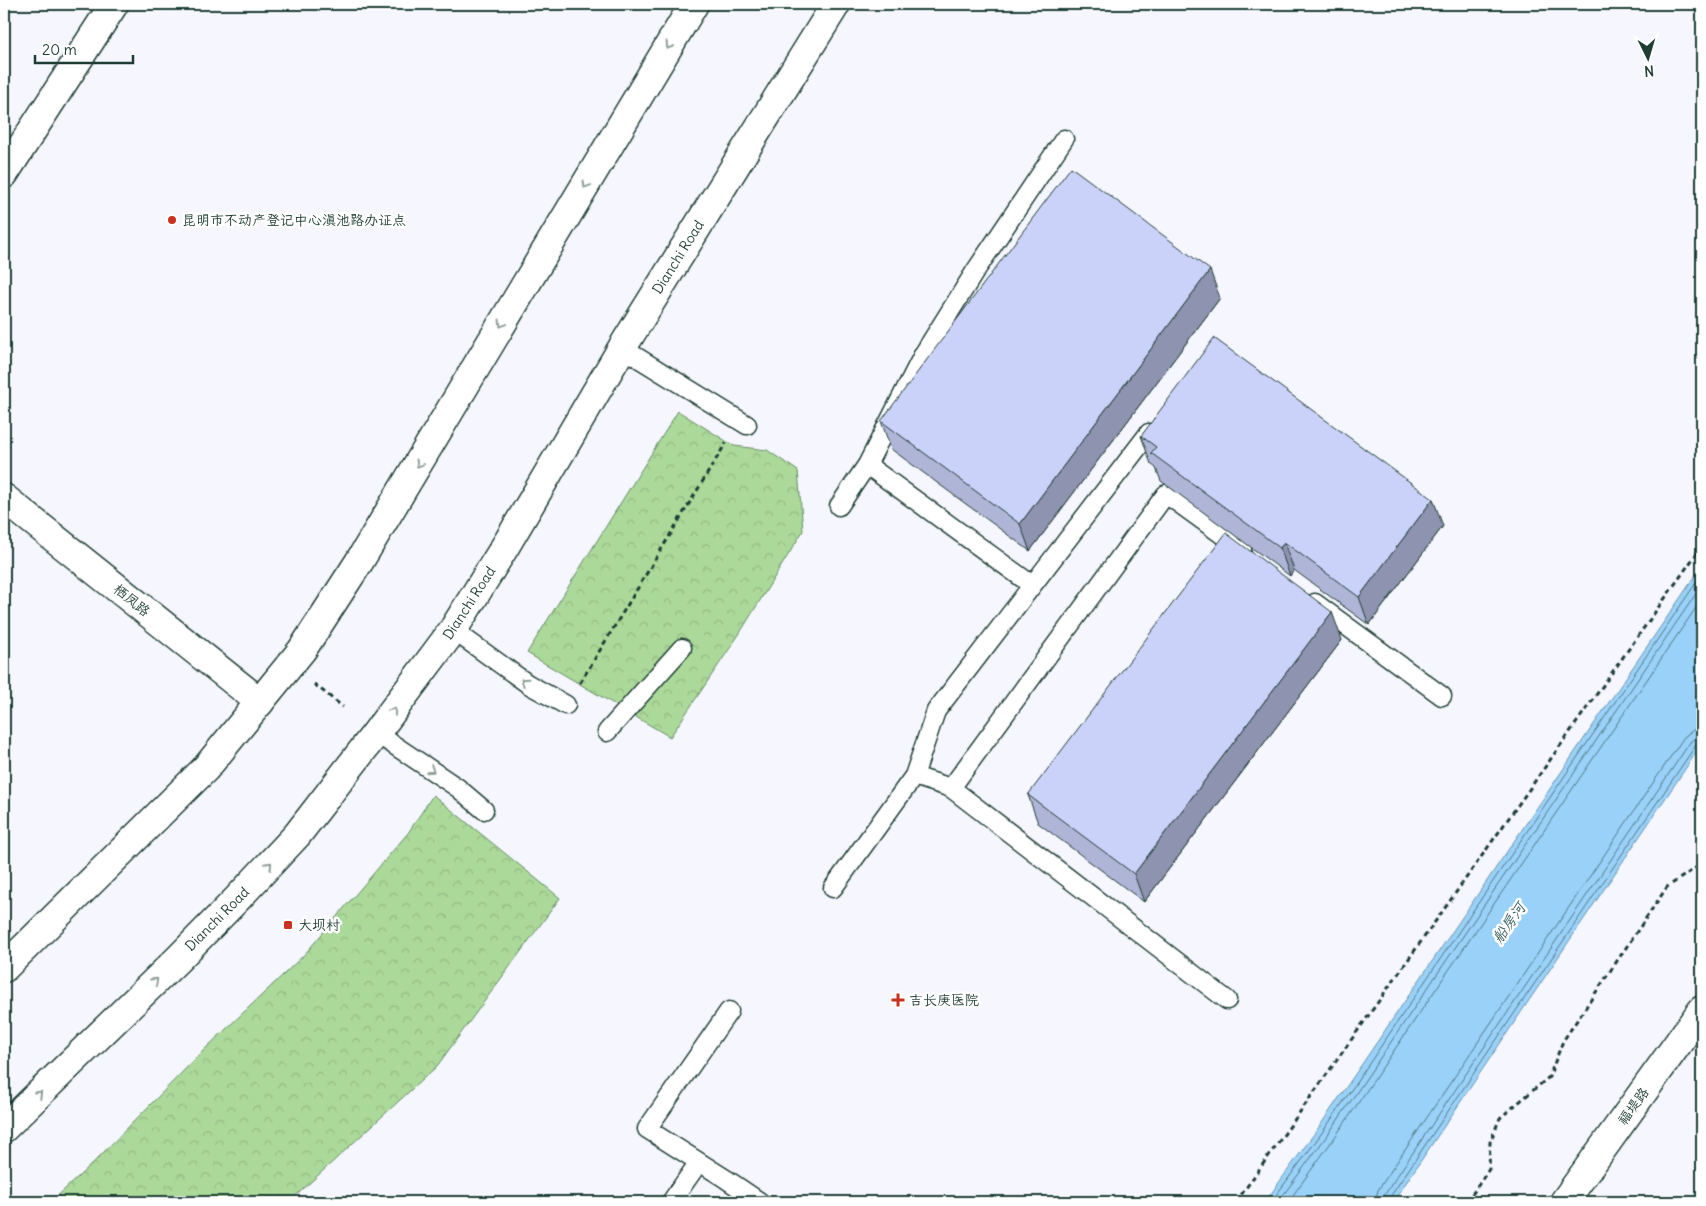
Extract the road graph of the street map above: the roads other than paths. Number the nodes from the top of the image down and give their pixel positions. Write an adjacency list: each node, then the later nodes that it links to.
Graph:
1 (114, 4): 5 (main road)
2 (694, 4): 18 (main road, one-way to 18)
3 (836, 4): 6 (main road, Dianchi Road)
4 (1064, 139): 9 (lane)
5 (4, 174)
6 (622, 348): 7 (lane); 15 (main road, Dianchi Road)
7 (747, 425)
8 (1149, 433): 13 (lane)
9 (867, 465): 11 (lane); 13 (lane)
10 (4, 498): 18 (main road, 栖凤路)
11 (839, 506)
12 (1253, 558): 23 (lane)
13 (1032, 585): 22 (lane)
14 (1300, 592): 17 (lane)
15 (453, 630): 19 (lane, one-way to 15); 21 (main road, Dianchi Road, one-way to 15)
16 (682, 648): 20 (lane)
17 (1442, 696)
18 (260, 702): 26 (main road)
19 (566, 705)
20 (608, 732)
21 (376, 734): 24 (lane, one-way to 24); 30 (main road, Dianchi Road, one-way to 21)
22 (914, 776): 23 (lane); 25 (lane)
23 (951, 788): 27 (lane)
24 (484, 810)
25 (833, 888)
26 (4, 968)
27 (1227, 1000)
28 (1702, 1010): 34 (main road, 福堤路)
29 (729, 1011): 31 (lane)
30 (4, 1128)
31 (699, 1162): 32 (lane); 33 (lane)
32 (671, 1202)
33 (760, 1202)
34 (1564, 1202)

